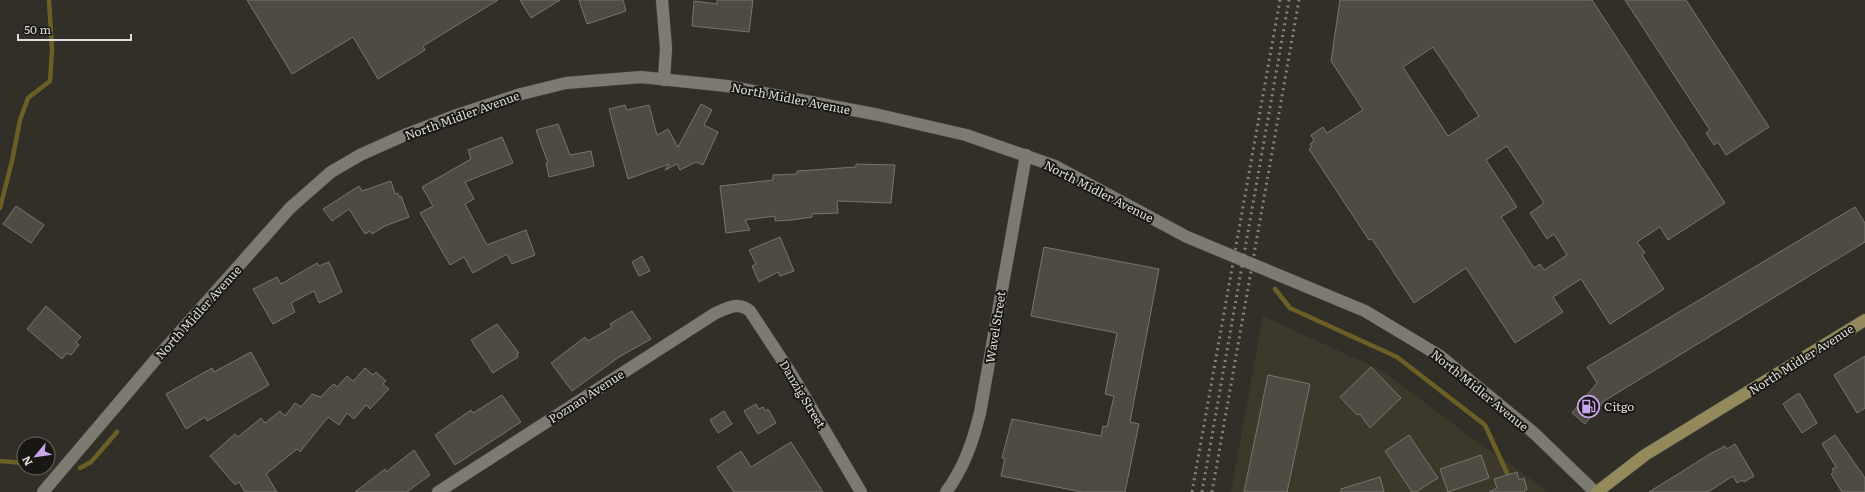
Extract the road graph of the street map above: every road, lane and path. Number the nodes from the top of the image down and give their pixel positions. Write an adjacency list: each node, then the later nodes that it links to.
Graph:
1 (662, 0): 2 (street)
2 (664, 80): 3 (street, North Midler Avenue); 6 (street, North Midler Avenue)
3 (1026, 155): 9 (street, Wavel Street); 10 (street, North Midler Avenue)
4 (736, 305): 7 (street, Poznan Avenue); 8 (street, Danzig Street)
5 (1865, 320): 10 (main road, North Midler Avenue)
6 (43, 492)
7 (439, 492)
8 (861, 492)
9 (946, 492)
10 (1596, 492)

